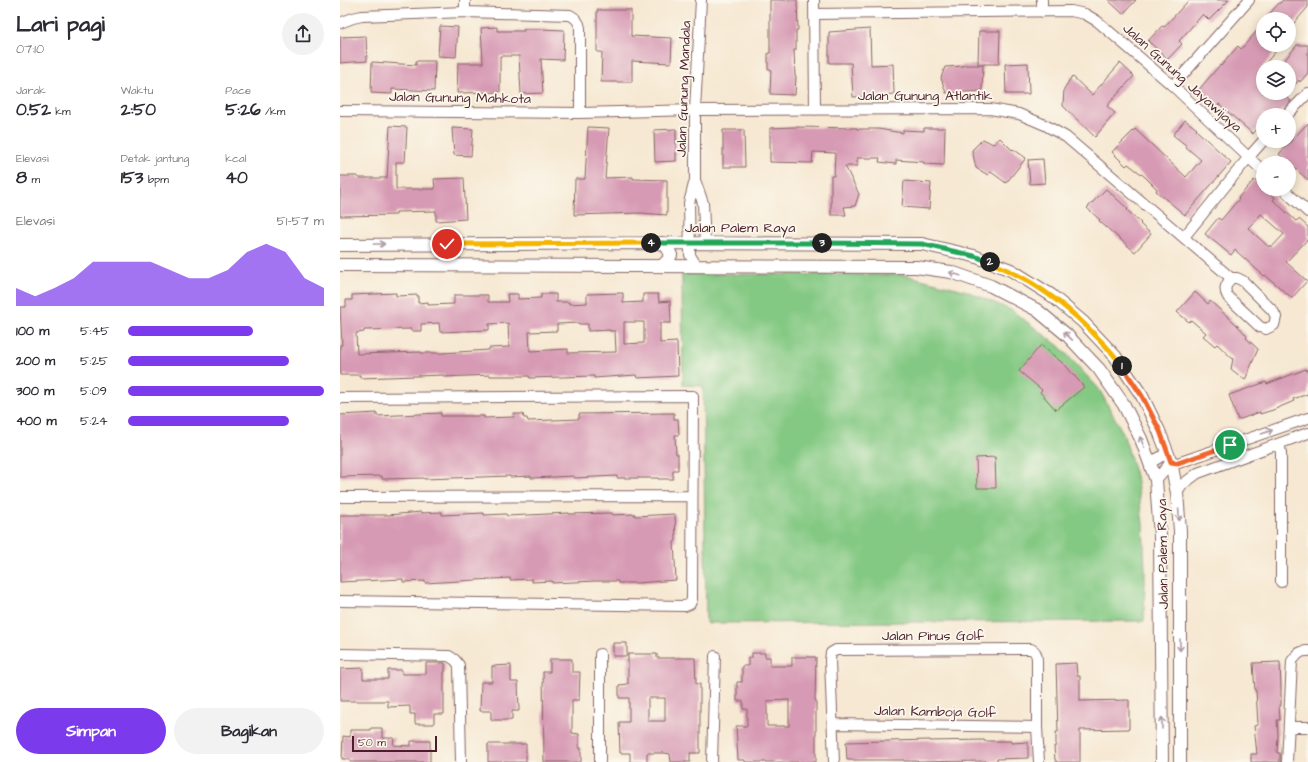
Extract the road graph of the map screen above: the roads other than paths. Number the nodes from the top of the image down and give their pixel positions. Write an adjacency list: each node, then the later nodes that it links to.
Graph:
1 (465, 0): 6 (street)
2 (701, 0): 13 (street, Jalan Gunung Mandala)
3 (814, 0): 8 (street)
4 (1042, 0): 7 (street)
5 (1249, 0): 10 (street)
6 (465, 12): 9 (street); 16 (street)
7 (1042, 12): 8 (street, Jalan Gunung Jayawijaya); 10 (street, Jalan Gunung Jayawijaya)
8 (814, 14): 14 (street)
9 (340, 23)
10 (1173, 86): 18 (street, Jalan Gunung Jayawijaya)
11 (1308, 93): 12 (street)
12 (1294, 108)
13 (696, 110): 14 (street, Jalan Gunung Atlantik); 16 (street, Jalan Gunung Mahkota); 20 (street, Jalan Gunung Mandala)
14 (815, 110): 23 (street, Jalan Gunung Atlantik)
15 (340, 111): 16 (street, Jalan Gunung Mahkota)
16 (580, 113)
17 (1257, 148): 18 (street)
18 (1248, 158): 19 (street, Jalan Gunung Jayawijaya); 23 (street)
19 (1256, 165)
20 (695, 180): 25 (street, Jalan Gunung Mandala); 27 (street, Jalan Gunung Mandala)
21 (1291, 196): 22 (street)
22 (1308, 212)
23 (1184, 237): 31 (street, Jalan Gunung Atlantik)
24 (662, 243): 25 (street, Jalan Palem Raya); 26 (street, Jalan Palem Raya, one-way to 24); 29 (street)
25 (690, 243): 27 (street, Jalan Palem Raya); 30 (street, Jalan Gunung Mandala)
26 (340, 244)
27 (705, 244): 37 (street, Jalan Palem Raya)
28 (340, 265): 29 (street, Jalan Palem Raya)
29 (663, 265): 30 (street, Jalan Palem Raya)
30 (696, 265): 38 (street, Jalan Palem Raya, one-way to 30)
31 (1231, 278): 31 (street, Jalan Gunung Atlantik)
32 (340, 398): 42 (street)
33 (1308, 418): 36 (street, one-way to 33)
34 (1308, 433): 35 (street)
35 (1279, 444): 39 (street); 44 (street)
36 (1215, 450): 37 (street); 39 (street)
37 (1169, 457): 38 (street); 40 (street); 41 (street, Jalan Palem Raya)
38 (1148, 458): 40 (street, Jalan Palem Raya)
39 (1221, 464): 41 (street)
40 (1156, 480): 59 (street, Jalan Palem Raya, one-way to 40)
41 (1177, 493): 60 (street, Jalan Palem Raya, one-way to 60)
42 (692, 496): 43 (street); 45 (street)
43 (340, 497)
44 (1281, 582)
45 (340, 601)
46 (1308, 651): 52 (street)
47 (340, 654): 54 (street)
48 (600, 654): 55 (street)
49 (715, 656): 56 (street)
50 (833, 724): 51 (street, Jalan Kamboja Golf); 51 (street, Jalan Pinus Golf); 57 (street)
51 (1037, 727): 58 (street)
52 (1289, 727): 53 (street); 61 (street)
53 (1308, 727)
54 (461, 762)
55 (600, 762)
56 (712, 762)
57 (834, 762)
58 (1039, 762)
59 (1162, 762)
60 (1180, 762)
61 (1288, 762)

